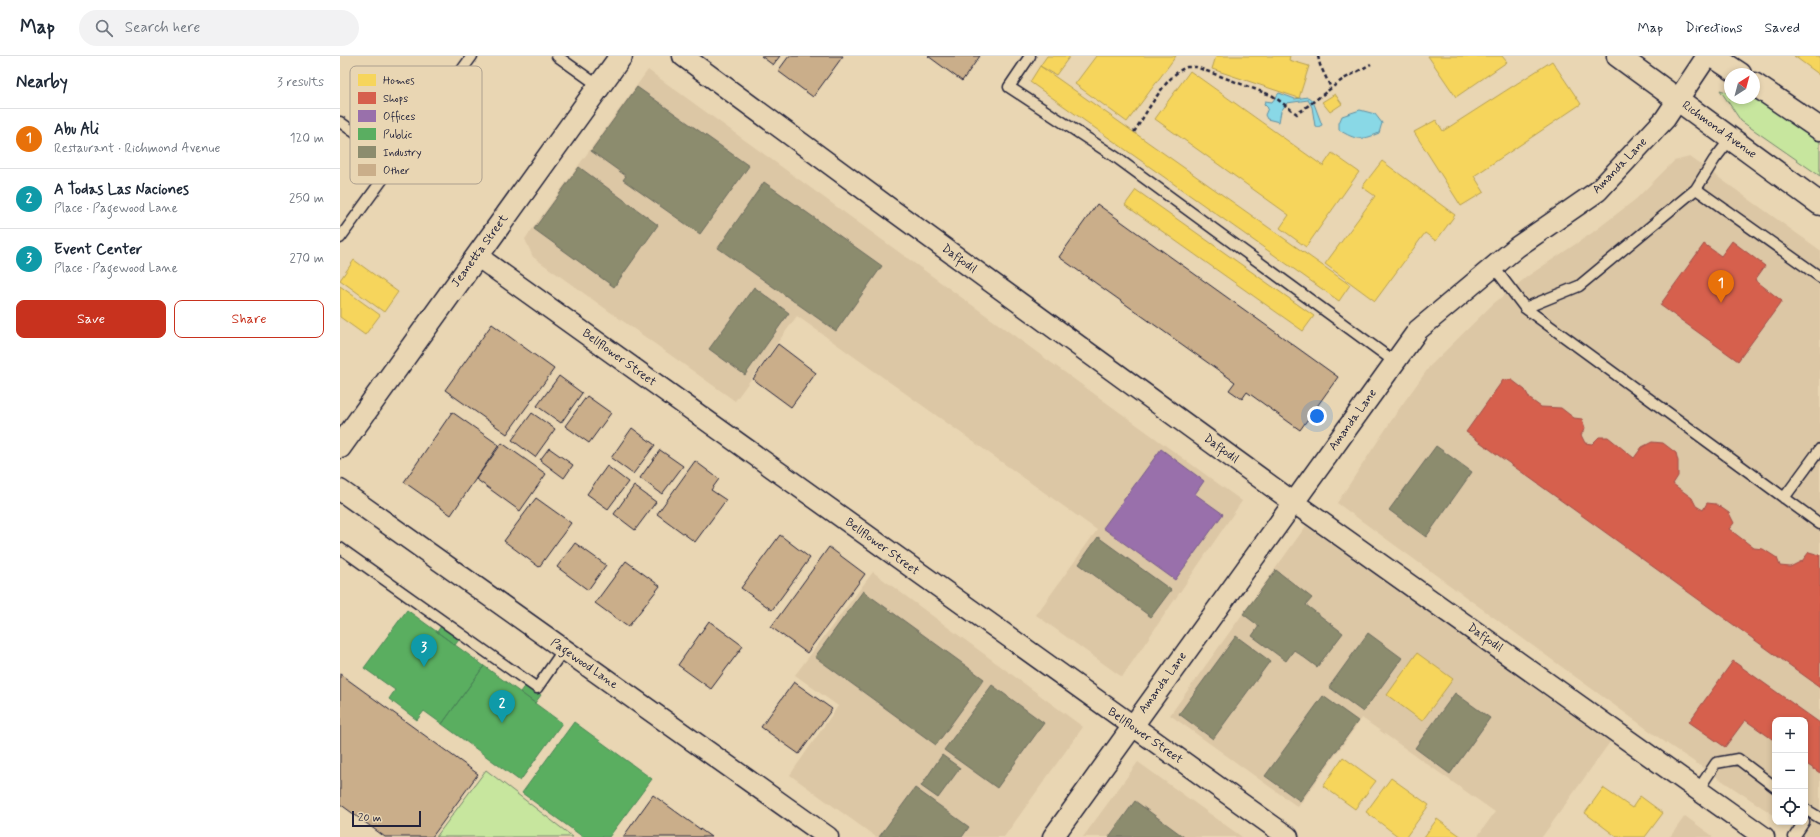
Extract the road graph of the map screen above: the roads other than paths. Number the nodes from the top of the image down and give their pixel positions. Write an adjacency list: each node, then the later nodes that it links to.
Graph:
1 (472, 56): 9 (lane)
2 (558, 56): 11 (lane)
3 (621, 56): 11 (street, Jeanetta Street)
4 (683, 56): 31 (street, Daffodil)
5 (1030, 56): 26 (lane)
6 (1618, 56): 13 (street, Richmond Avenue)
7 (1707, 56): 13 (street, Amanda Lane)
8 (1713, 56): 10 (street)
9 (465, 66)
10 (1731, 68)
11 (599, 86): 22 (street, Jeanetta Street)
12 (1760, 88): 16 (street)
13 (1679, 100): 17 (street, Richmond Avenue); 23 (street, Amanda Lane)
14 (340, 122): 15 (lane)
15 (350, 129)
16 (1820, 129)
17 (1731, 138): 19 (lane); 20 (street, Richmond Avenue)
18 (380, 184): 21 (lane)
19 (1696, 188): 24 (lane); 25 (lane)
20 (1820, 204)
21 (340, 238)
22 (477, 256): 27 (street, Jeanetta Street); 35 (street, Bellflower Street)
23 (1493, 266): 25 (lane); 26 (street, Amanda Lane)
24 (1820, 277)
25 (1525, 308): 30 (lane)
26 (1395, 362): 31 (street, Amanda Lane)
27 (340, 447)
28 (1820, 449): 30 (lane)
29 (340, 490): 34 (street, Pagewood Lane)
30 (1784, 498): 32 (lane)
31 (1293, 502): 35 (street, Amanda Lane); 37 (street, Daffodil)
32 (1820, 524)
33 (340, 548): 34 (lane)
34 (564, 649): 41 (street, Pagewood Lane)
35 (1132, 726): 42 (street, Amanda Lane); 43 (street, Bellflower Street)
36 (1772, 785): 37 (lane)
37 (1698, 790): 44 (street, Daffodil)
38 (1808, 816): 39 (lane)
39 (1820, 818)
40 (1801, 825): 45 (lane)
41 (828, 837)
42 (1053, 837)
43 (1288, 837)
44 (1764, 837)
45 (1794, 837)

